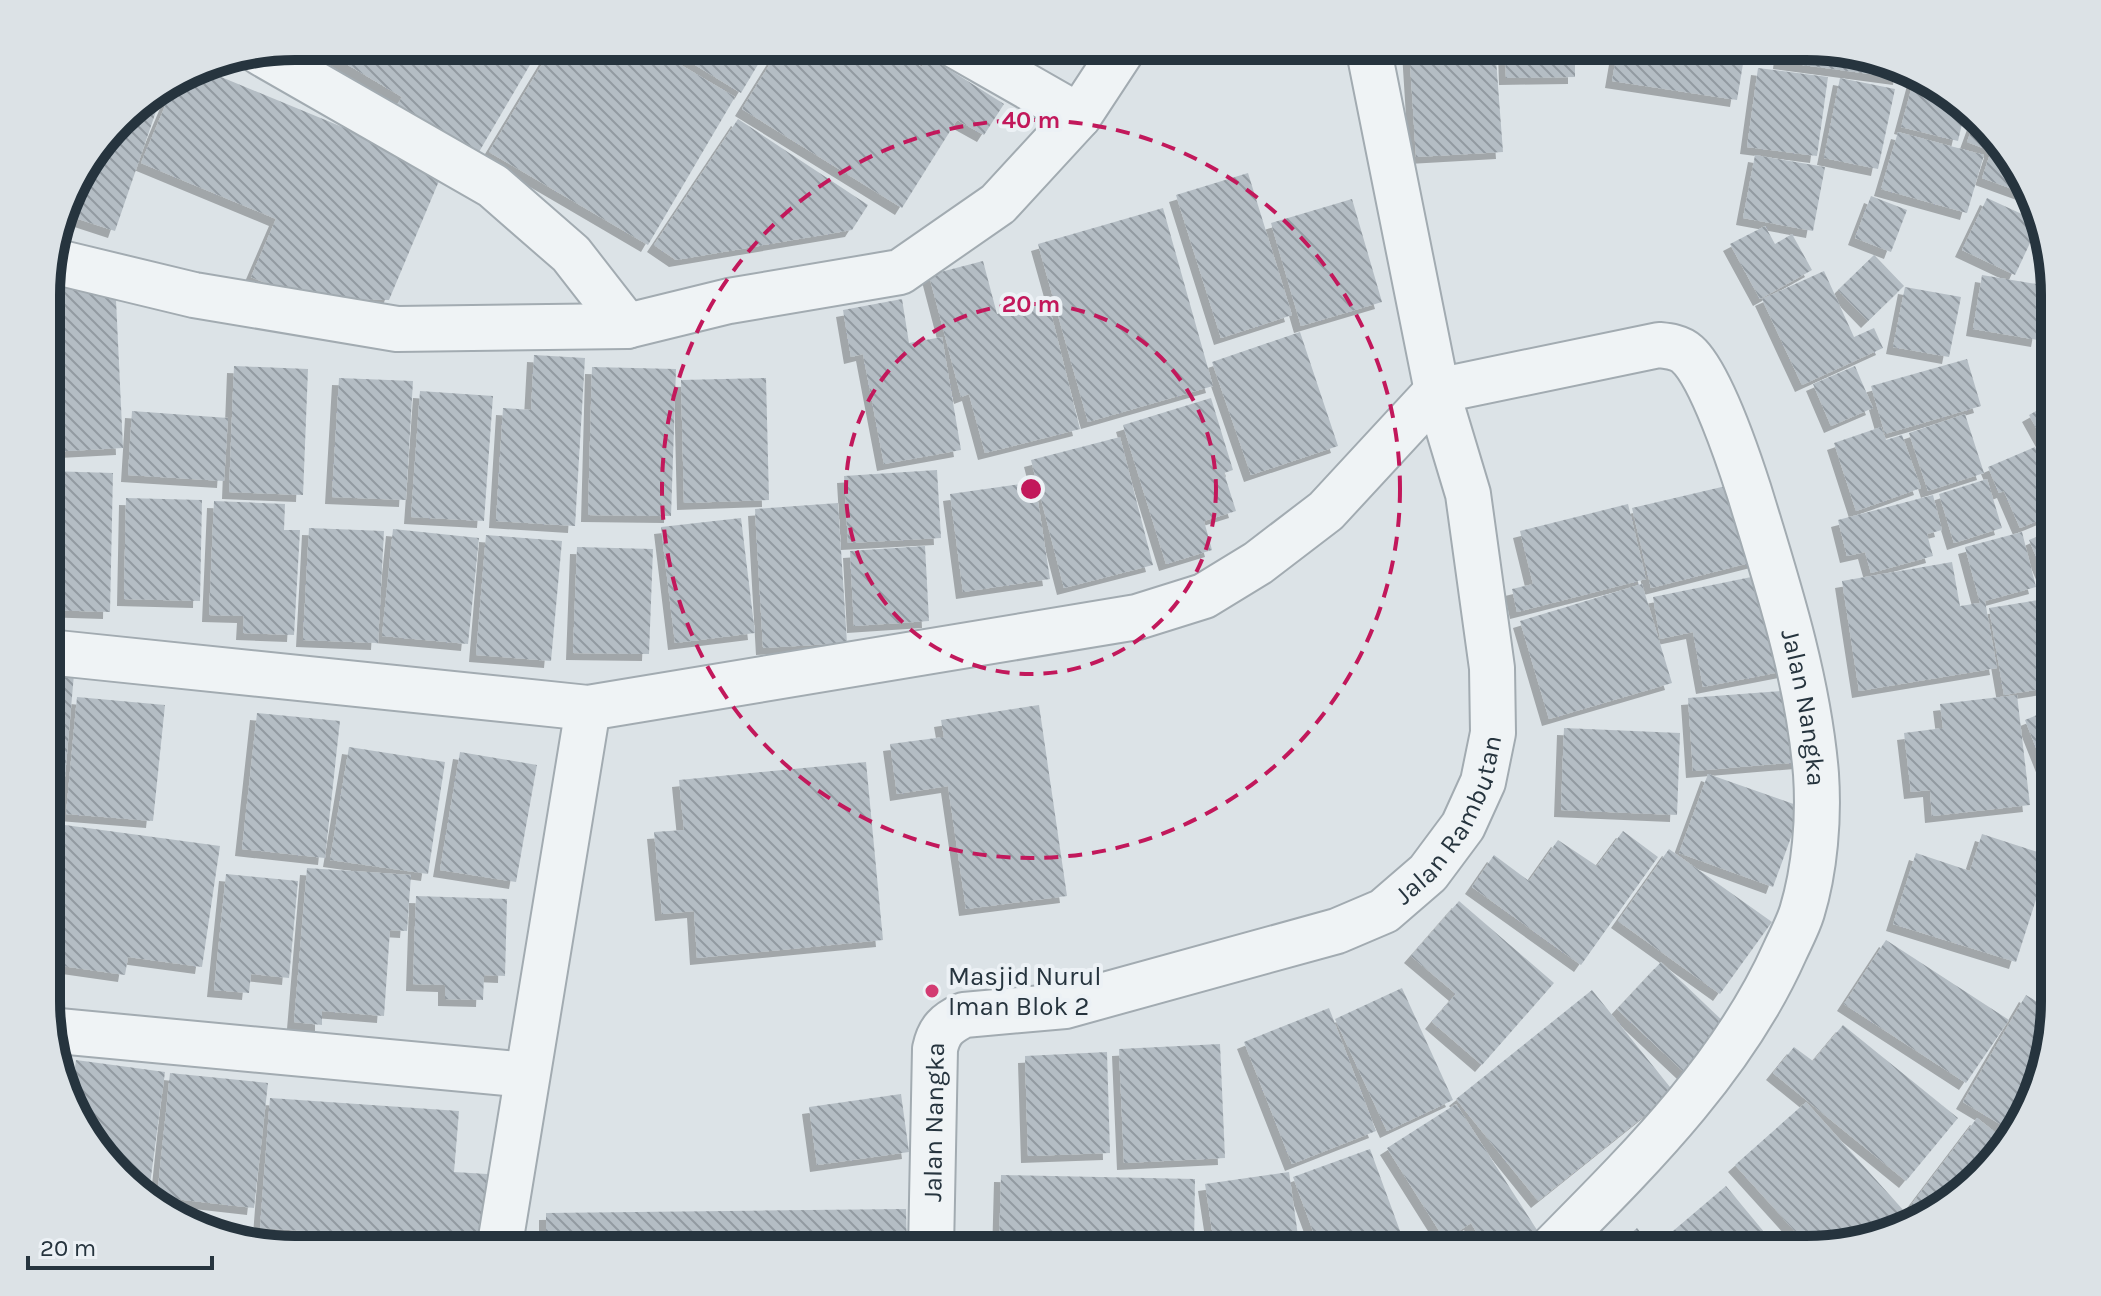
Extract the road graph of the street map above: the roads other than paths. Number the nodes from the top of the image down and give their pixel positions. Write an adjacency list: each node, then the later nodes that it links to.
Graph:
1 (1116, 60): 5 (street)
2 (1371, 60): 8 (street, Jalan Rambutan)
3 (982, 61): 5 (street)
4 (276, 62): 7 (street)
5 (1079, 116): 7 (street)
6 (62, 263): 7 (street)
7 (627, 326)
8 (1437, 391): 10 (street); 11 (street, Jalan Rambutan); 14 (street, Jalan Nangka)
9 (60, 653): 10 (street)
10 (588, 708): 13 (street)
11 (1065, 1006): 16 (street, Jalan Nangka)
12 (62, 1031): 13 (street)
13 (527, 1075): 15 (street)
14 (1564, 1235)
15 (501, 1236)
16 (931, 1236)

